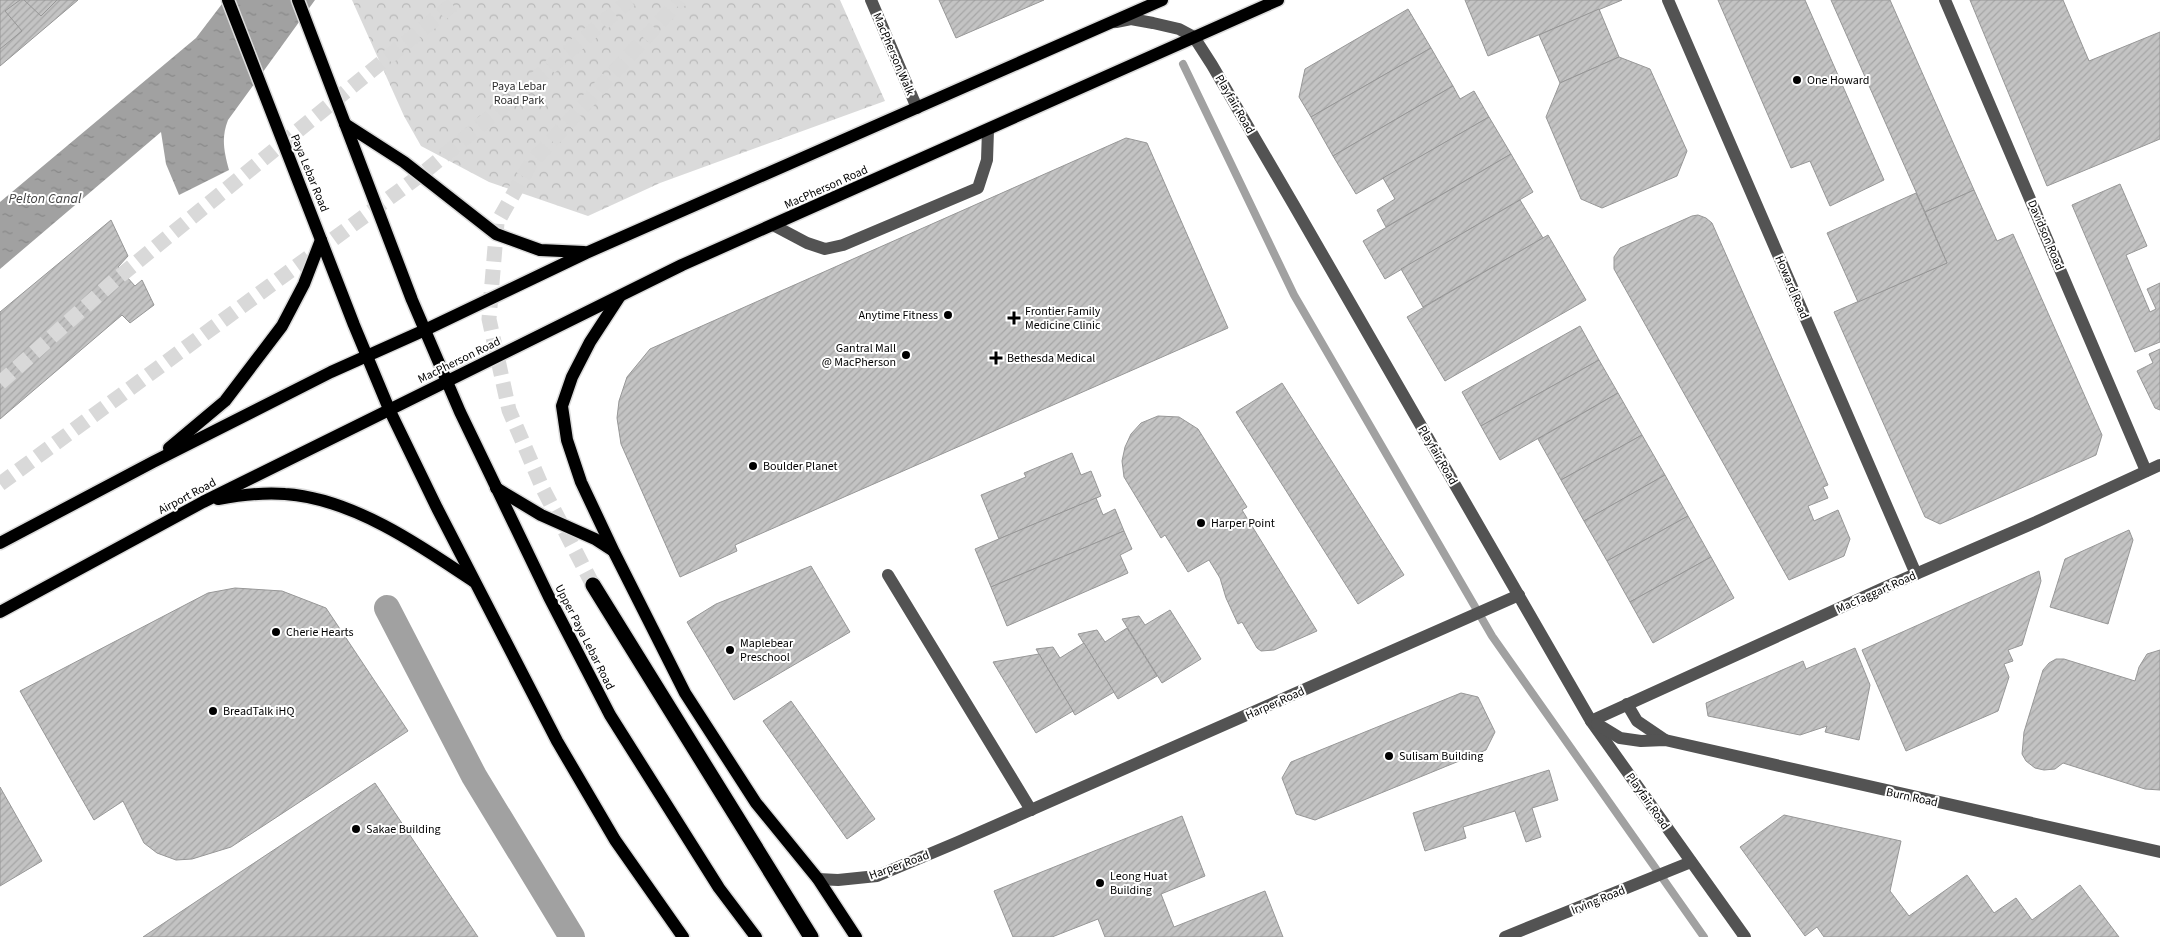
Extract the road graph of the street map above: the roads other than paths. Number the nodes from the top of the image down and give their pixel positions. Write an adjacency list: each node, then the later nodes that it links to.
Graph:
1 (228, 0): 14 (main road, Paya Lebar Road)
2 (298, 0): 11 (main road)
3 (871, 0): 10 (street, MacPherson Walk)
4 (1162, 0): 8 (main road)
5 (1278, 0): 9 (main road, MacPherson Road)
6 (1668, 0): 28 (street, Howard Road)
7 (1945, 0): 23 (street, Davidson Road)
8 (1109, 23): 9 (street); 10 (main road)
9 (1194, 37): 12 (main road, MacPherson Road); 32 (street, Playfair Road)
10 (917, 108): 15 (main road)
11 (346, 124): 15 (main road); 17 (main road)
12 (988, 130): 13 (main road, MacPherson Road); 13 (street)
13 (773, 225): 16 (main road, MacPherson Road)
14 (322, 240): 18 (main road, Paya Lebar Road); 21 (main road)
15 (586, 252): 17 (main road)
16 (621, 294): 19 (main road, MacPherson Road); 27 (main road)
17 (425, 330): 18 (main road); 19 (main road, Upper Paya Lebar Road)
18 (366, 355): 20 (main road); 21 (main road)
19 (447, 382): 20 (main road, MacPherson Road); 24 (main road, Upper Paya Lebar Road)
20 (389, 409): 25 (main road, Airport Road); 30 (main road)
21 (154, 462): 26 (main road)
22 (2160, 465): 23 (street, MacTaggart Road)
23 (2146, 471): 28 (street, MacTaggart Road)
24 (496, 488): 27 (main road); 42 (main road, Upper Paya Lebar Road)
25 (203, 502): 30 (main road); 33 (main road, Airport Road)
26 (0, 543)
27 (614, 552): 40 (main road)
28 (1916, 574): 34 (street, MacTaggart Road)
29 (888, 575): 37 (street)
30 (474, 582): 41 (main road)
31 (593, 585): 43 (highway)
32 (1519, 595): 35 (street, Playfair Road); 37 (street, Harper Road)
33 (0, 612)
34 (1627, 704): 35 (street, MacTaggart Road); 36 (street, Burn Road)
35 (1592, 720): 36 (street, Burn Road); 39 (street, Playfair Road)
36 (1665, 740): 38 (street, Burn Road)
37 (1031, 810): 40 (street, Harper Road)
38 (2160, 852)
39 (1691, 862): 45 (street, Irving Road); 46 (street, Playfair Road)
40 (818, 879): 44 (main road)
41 (684, 937)
42 (756, 937)
43 (812, 937)
44 (856, 937)
45 (1505, 937)
46 (1745, 937)

